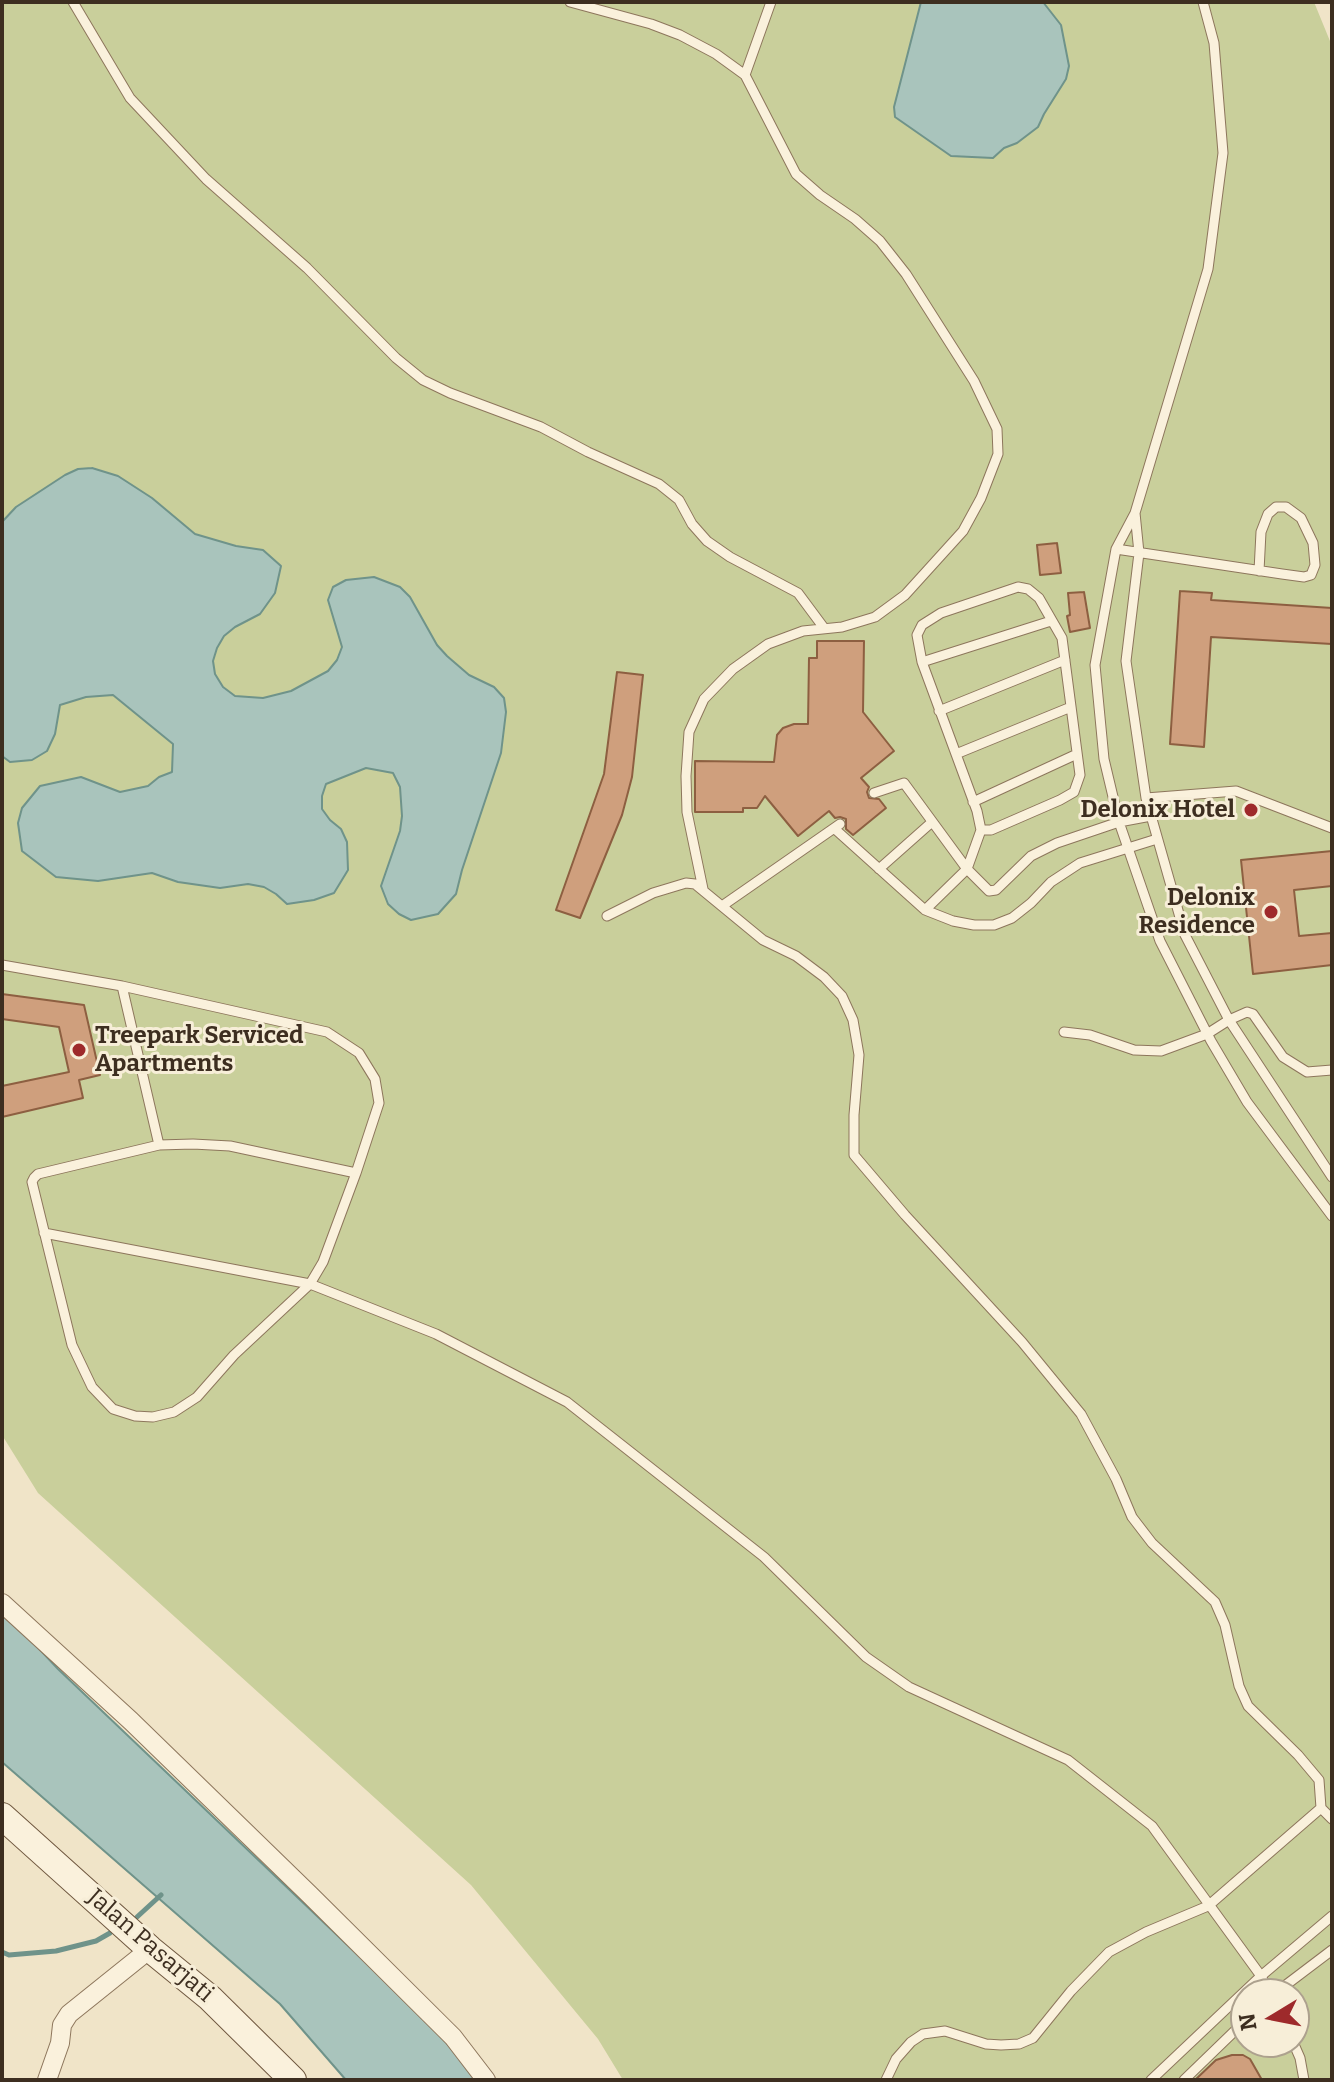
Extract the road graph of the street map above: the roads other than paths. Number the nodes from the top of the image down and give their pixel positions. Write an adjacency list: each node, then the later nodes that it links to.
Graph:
1 (73, 2): 11 (lane)
2 (570, 2): 5 (lane)
3 (771, 2): 5 (lane)
4 (1203, 2): 6 (lane)
5 (745, 75): 11 (lane)
6 (1135, 513): 7 (lane); 8 (lane)
7 (1116, 549): 8 (lane); 23 (lane)
8 (1139, 553): 9 (lane); 19 (lane)
9 (1259, 571): 9 (lane)
10 (1051, 621): 12 (lane); 13 (lane); 13 (lane)
11 (824, 628): 30 (lane)
12 (1065, 660): 14 (lane); 15 (lane)
13 (922, 662): 15 (lane)
14 (1071, 707): 16 (lane); 17 (lane)
15 (939, 711): 16 (lane)
16 (956, 754): 20 (lane)
17 (1077, 754): 20 (lane); 25 (lane)
18 (874, 793): 22 (lane)
19 (1146, 798): 21 (lane); 24 (lane)
20 (973, 802): 25 (lane)
21 (1151, 816): 23 (lane); 26 (lane)
22 (932, 822): 28 (lane); 29 (lane)
23 (1119, 822): 27 (lane); 29 (lane)
24 (1332, 828)
25 (981, 830): 29 (lane)
26 (1157, 839): 27 (lane); 36 (lane)
27 (1127, 847): 32 (lane); 38 (lane)
28 (879, 869): 31 (lane); 32 (lane)
29 (967, 869): 32 (lane)
30 (703, 889): 31 (lane); 33 (lane)
31 (722, 906): 47 (lane)
32 (925, 910)
33 (607, 916)
34 (2, 965): 35 (lane)
35 (122, 986): 40 (lane); 41 (lane)
36 (1229, 1020): 38 (lane); 39 (lane); 42 (lane)
37 (1064, 1032): 38 (lane)
38 (1207, 1034): 43 (lane)
39 (1332, 1070)
40 (159, 1145): 41 (lane); 44 (lane)
41 (356, 1173): 45 (lane)
42 (1332, 1177)
43 (1332, 1216)
44 (44, 1233): 45 (lane); 45 (lane)
45 (310, 1284): 50 (lane)
46 (2, 1603): 60 (street)
47 (1321, 1808): 49 (lane); 50 (lane)
48 (2, 1816): 52 (main road, Jalan Pasarjati)
49 (1332, 1819)
50 (1208, 1906): 54 (lane); 61 (lane)
51 (1332, 1916): 54 (lane)
52 (150, 1949): 58 (street); 59 (main road, Jalan Pasarjati)
53 (1332, 1950): 55 (lane)
54 (1261, 1976): 62 (lane)
55 (1294, 1978)
56 (1230, 2035): 63 (lane)
57 (1300, 2058): 64 (lane)
58 (47, 2080)
59 (293, 2080)
60 (486, 2080)
61 (886, 2080)
62 (1151, 2080)
63 (1184, 2080)
64 (1304, 2080)

